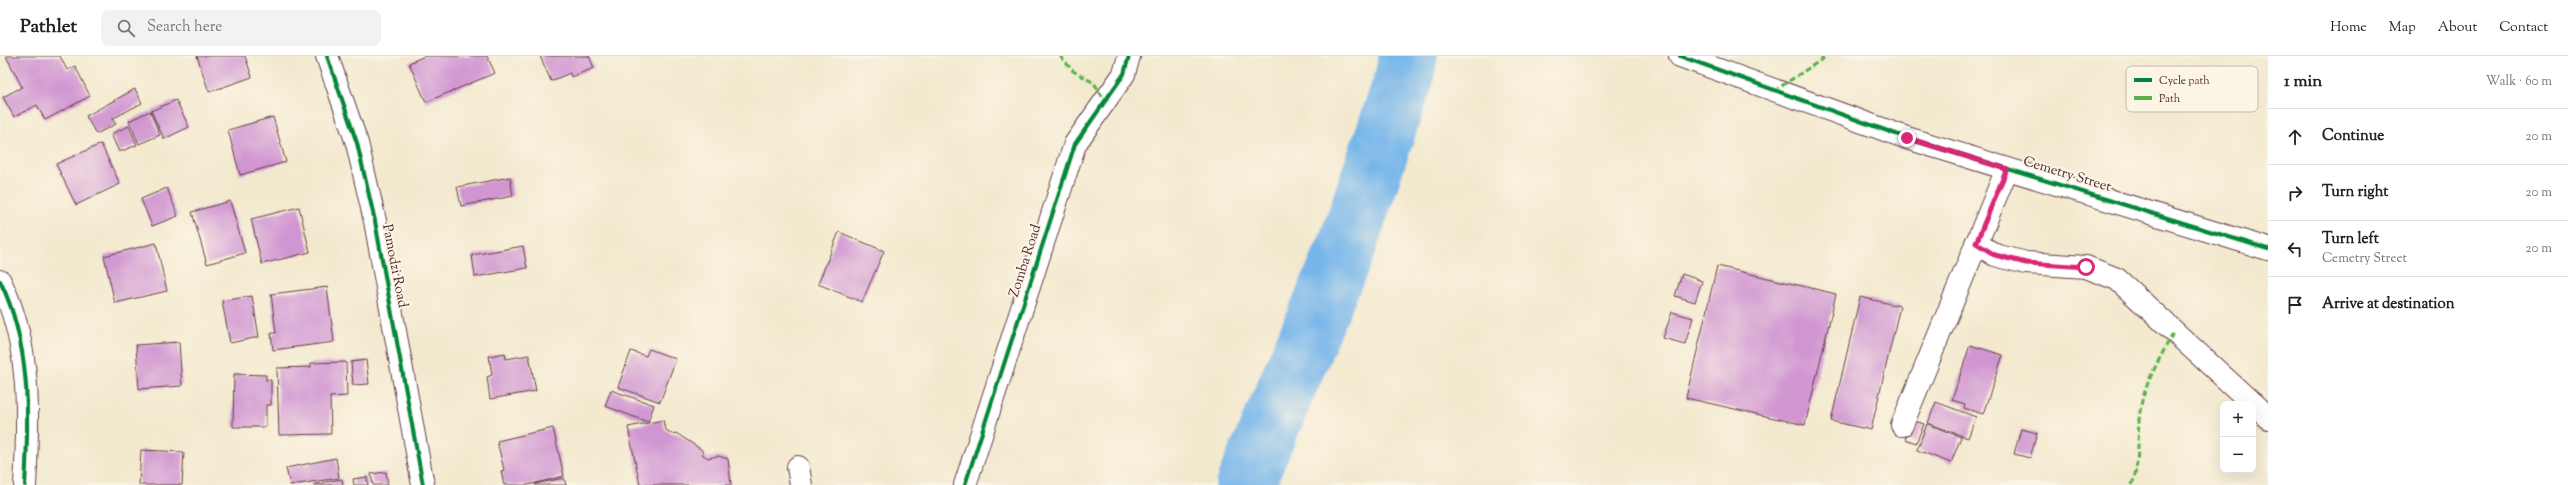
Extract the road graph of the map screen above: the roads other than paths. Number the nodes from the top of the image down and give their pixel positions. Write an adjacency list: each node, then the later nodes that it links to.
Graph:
1 (327, 56): 13 (street, Pamodzi Road)
2 (1129, 56): 14 (street, Zomba Road)
3 (1680, 56): 4 (street, Cemetry Street)
4 (2007, 169): 5 (street); 6 (street, Cemetry Street)
5 (1976, 243): 8 (street); 11 (street)
6 (2268, 249)
7 (0, 281): 12 (street)
8 (2250, 401)
9 (2256, 407): 10 (street)
10 (2268, 418)
11 (1902, 425)
12 (26, 485)
13 (423, 485)
14 (965, 485)

